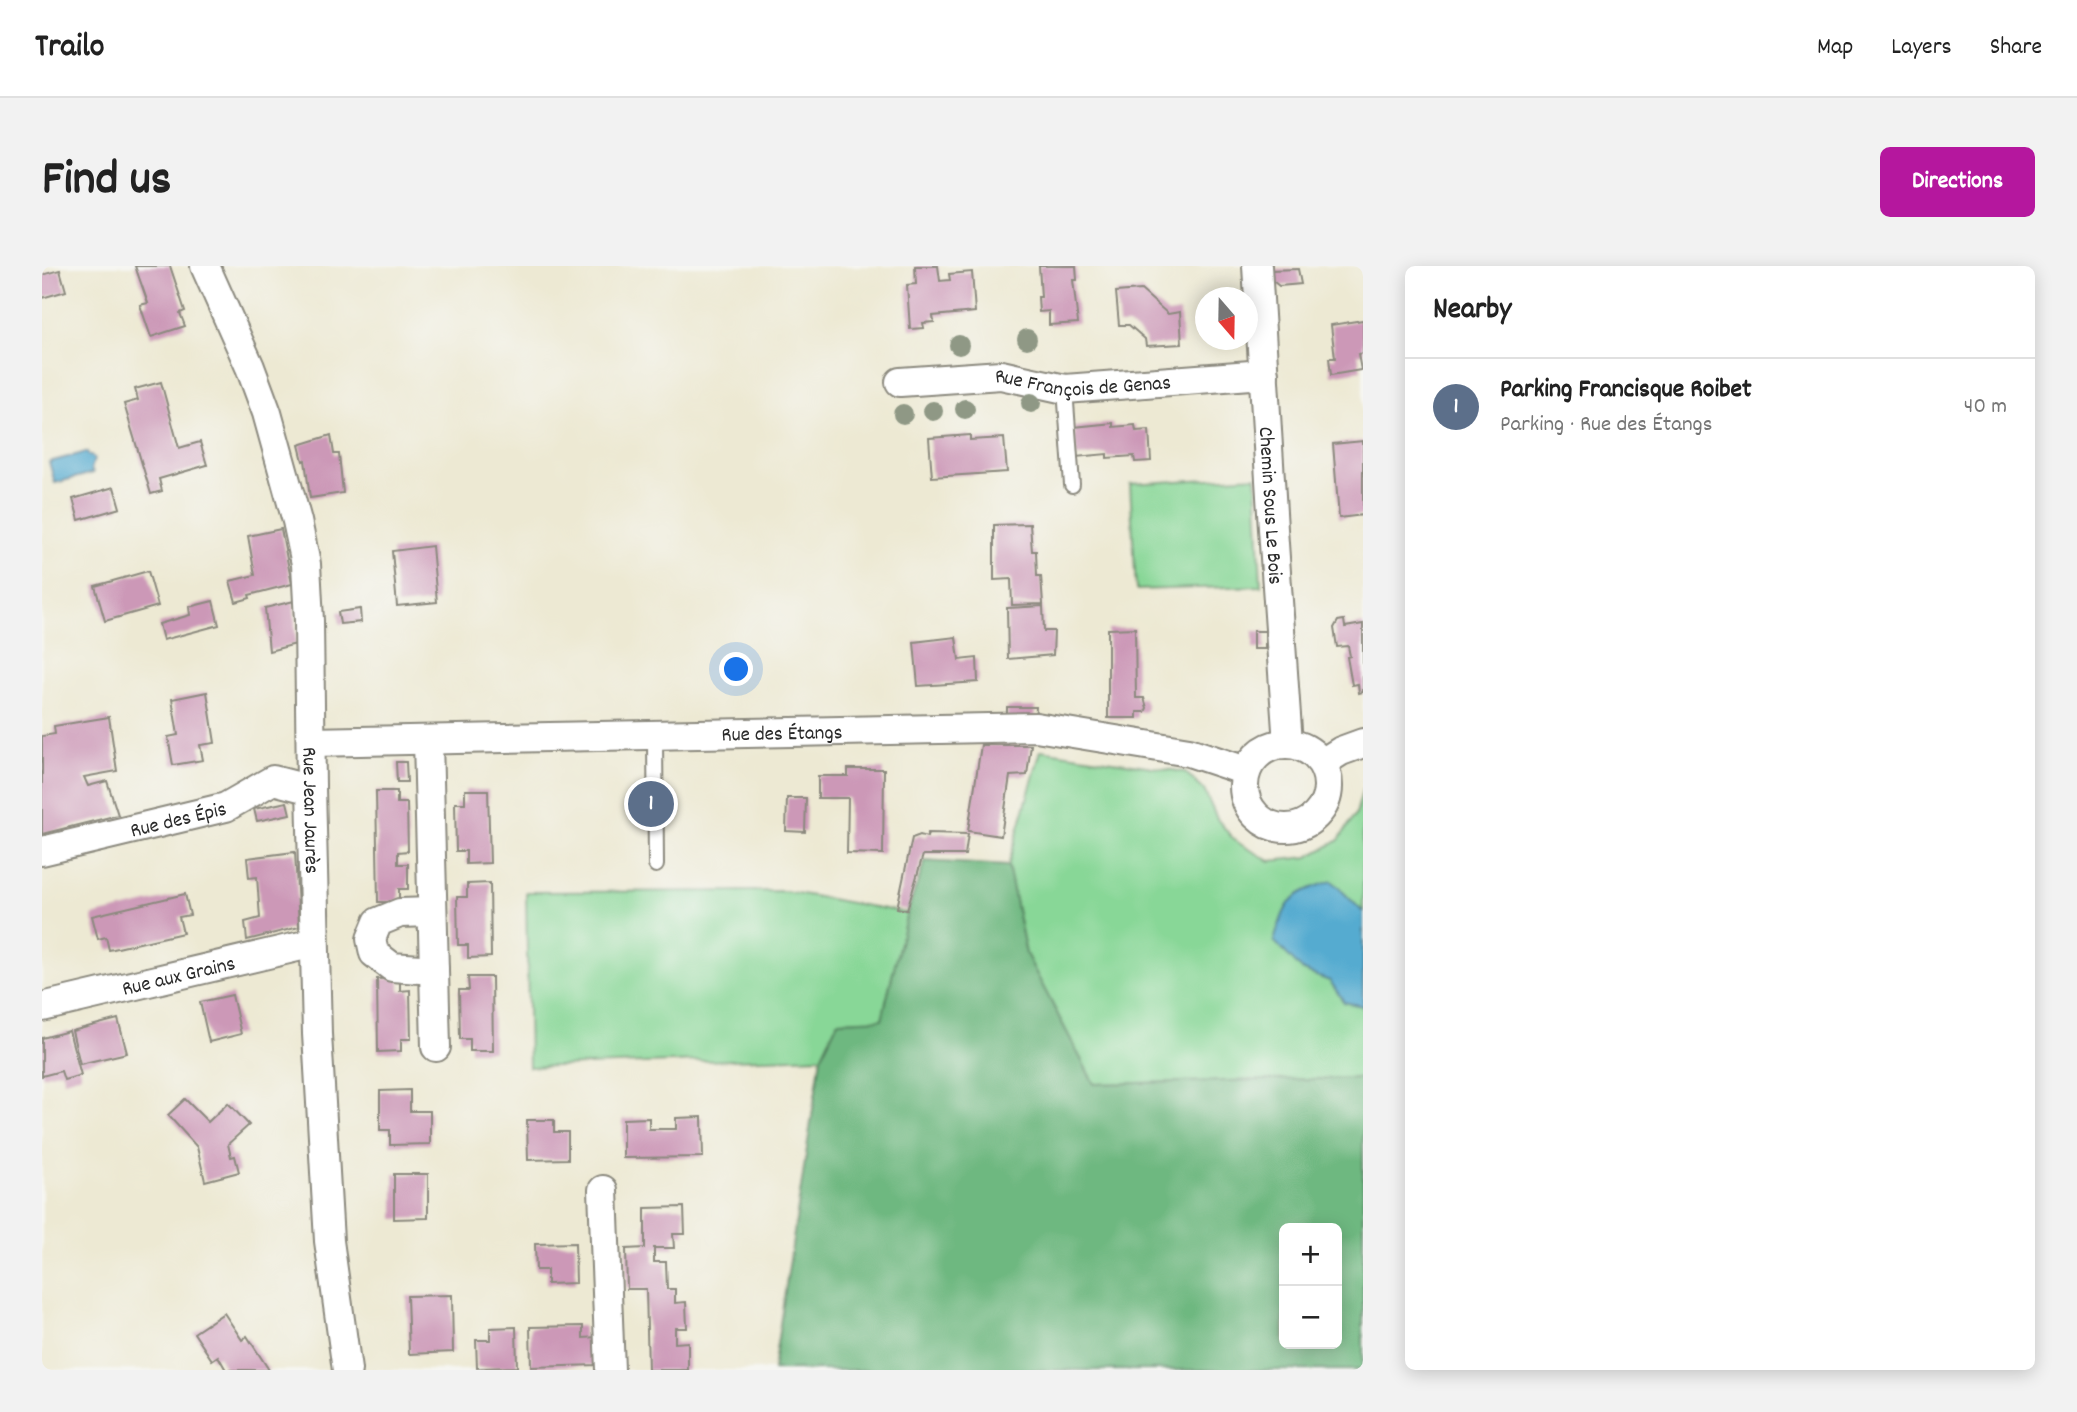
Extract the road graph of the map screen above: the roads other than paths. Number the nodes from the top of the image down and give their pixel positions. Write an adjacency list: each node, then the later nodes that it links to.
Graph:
1 (205, 266): 9 (street, Rue Jean Jaurès)
2 (1257, 266): 3 (street, Chemin Sous Le Bois)
3 (1264, 374): 5 (street, Rue François de Genas); 11 (street, Chemin Sous Le Bois)
4 (900, 382): 5 (street, Rue François de Genas)
5 (1065, 389): 6 (lane)
6 (1072, 485)
7 (655, 736): 8 (street, Rue des Étangs); 13 (street, Rue des Étangs); 16 (lane)
8 (428, 741): 9 (street, Rue des Étangs); 17 (street)
9 (311, 742): 14 (street, Rue Jean Jaurès)
10 (1363, 743): 12 (street)
11 (1288, 744): 12 (street); 13 (street)
12 (1322, 763): 13 (street)
13 (1246, 771)
14 (310, 787): 15 (street, Rue des Épis); 18 (street, Rue Jean Jaurès)
15 (42, 851)
16 (656, 865)
17 (432, 912): 19 (street); 19 (street)
18 (314, 943): 20 (street, Rue aux Grains); 23 (street, Rue Jean Jaurès)
19 (434, 970): 21 (street)
20 (42, 1007)
21 (436, 1047)
22 (603, 1190): 24 (street)
23 (347, 1370)
24 (610, 1370)

